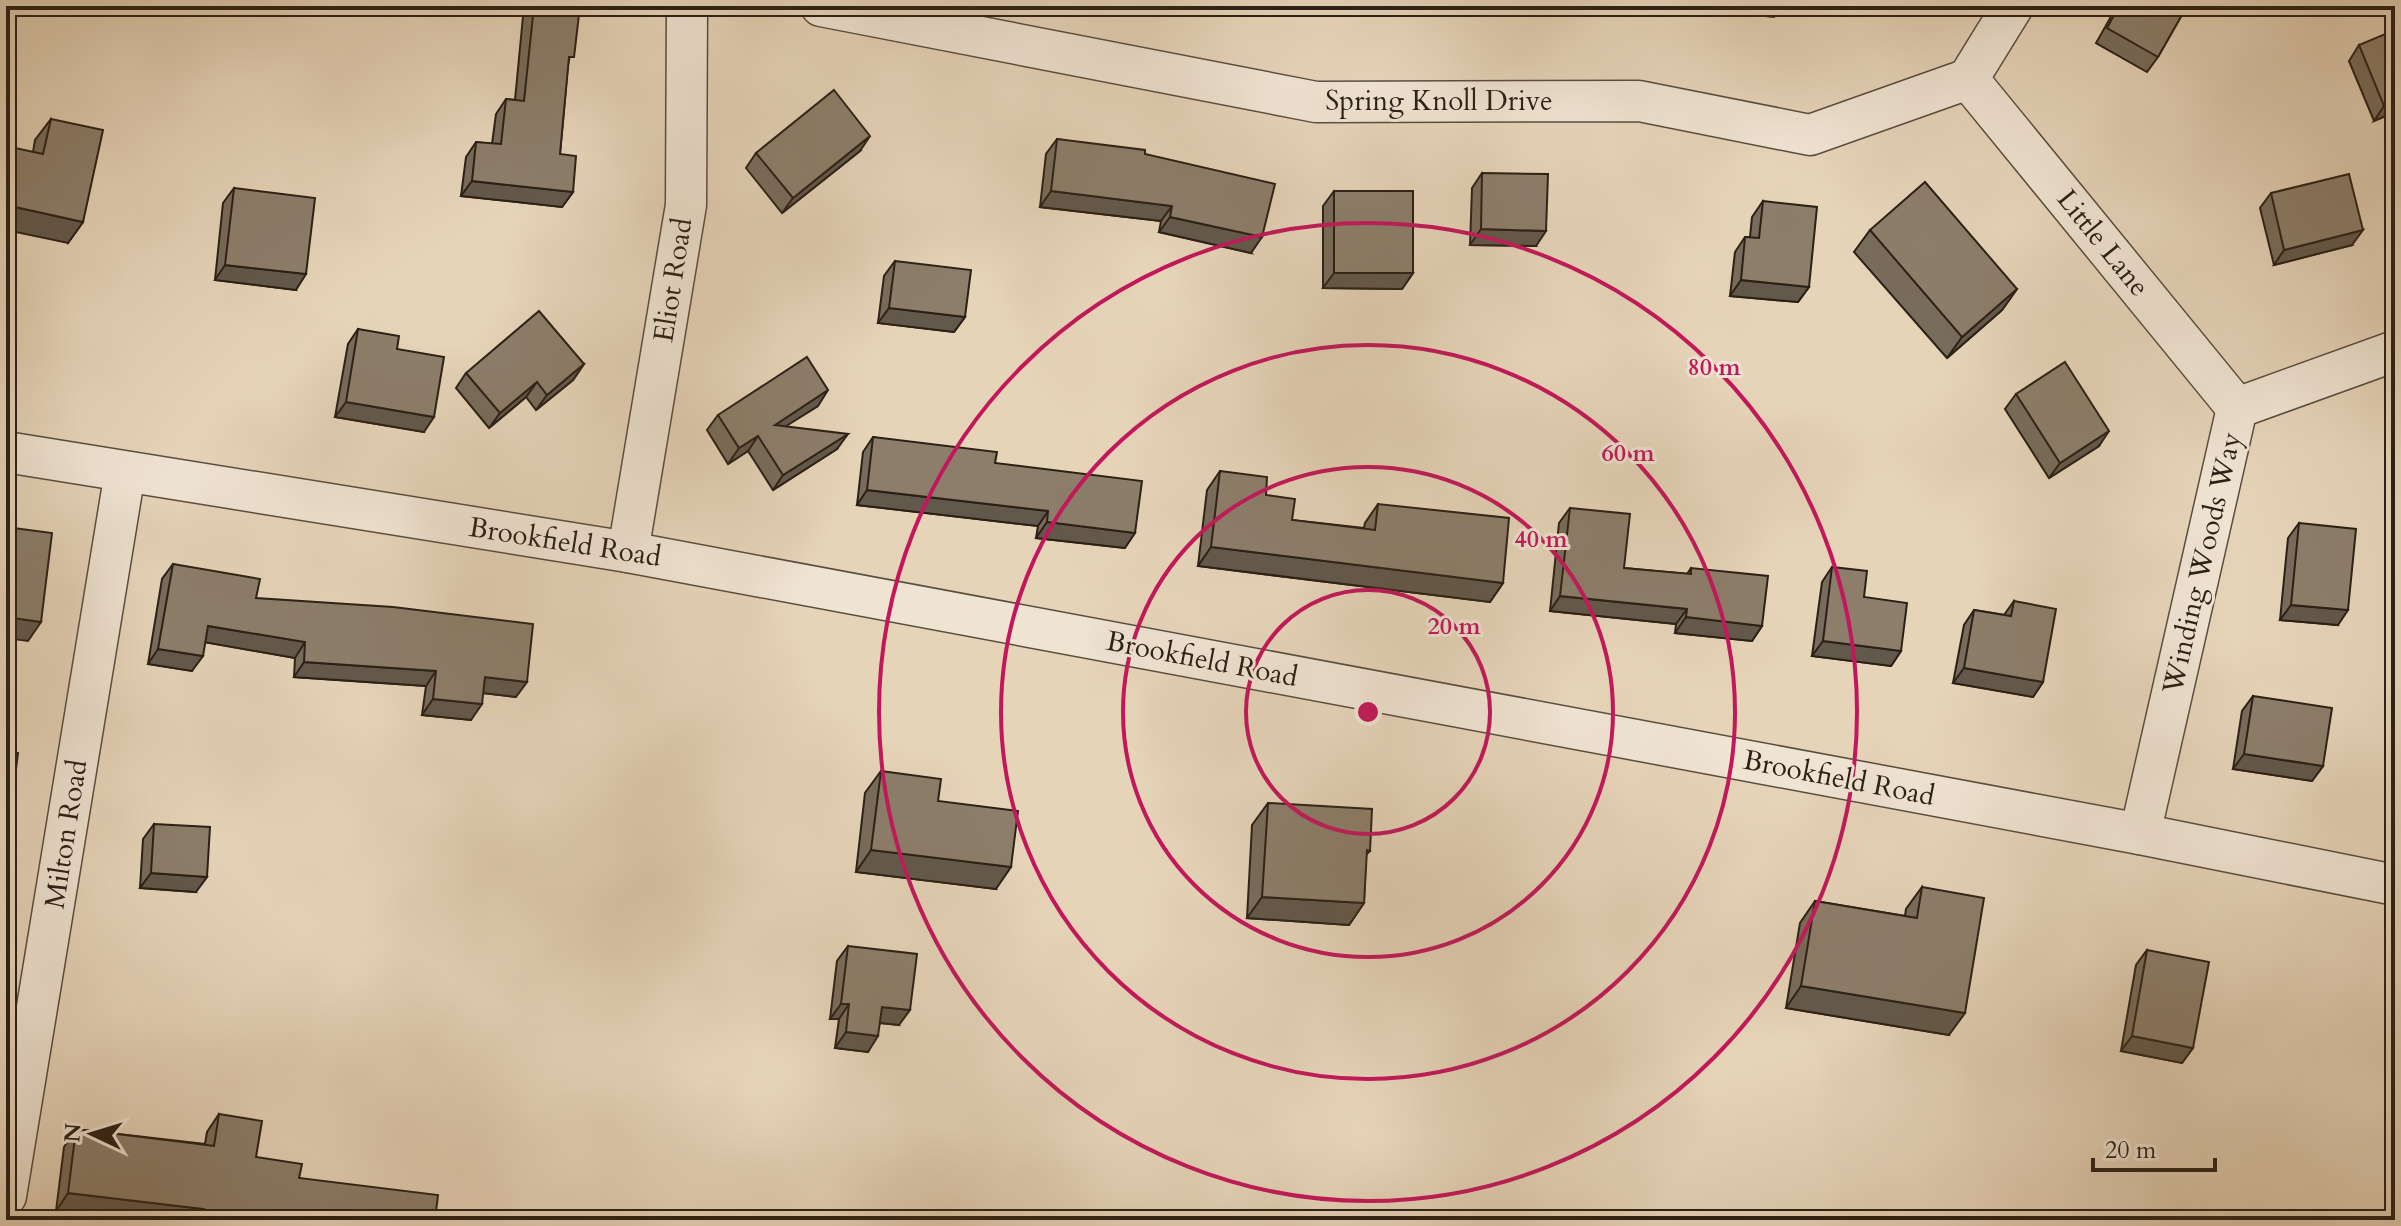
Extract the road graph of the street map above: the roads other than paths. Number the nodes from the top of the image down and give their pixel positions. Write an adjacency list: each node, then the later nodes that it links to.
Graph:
1 (687, 6): 9 (street, Eliot Road)
2 (821, 6): 4 (street, Spring Knoll Drive)
3 (2013, 6): 4 (street)
4 (1968, 79): 6 (street, Little Lane)
5 (2395, 351): 6 (street, Winding Woods Way)
6 (2237, 408): 10 (street, Winding Woods Way)
7 (6, 452): 8 (street, Brookfield Road)
8 (125, 472): 9 (street, Brookfield Road); 12 (street, Milton Road)
9 (628, 552): 10 (street, Brookfield Road)
10 (2140, 834): 11 (street, Brookfield Road)
11 (2395, 885)
12 (6, 1196)

